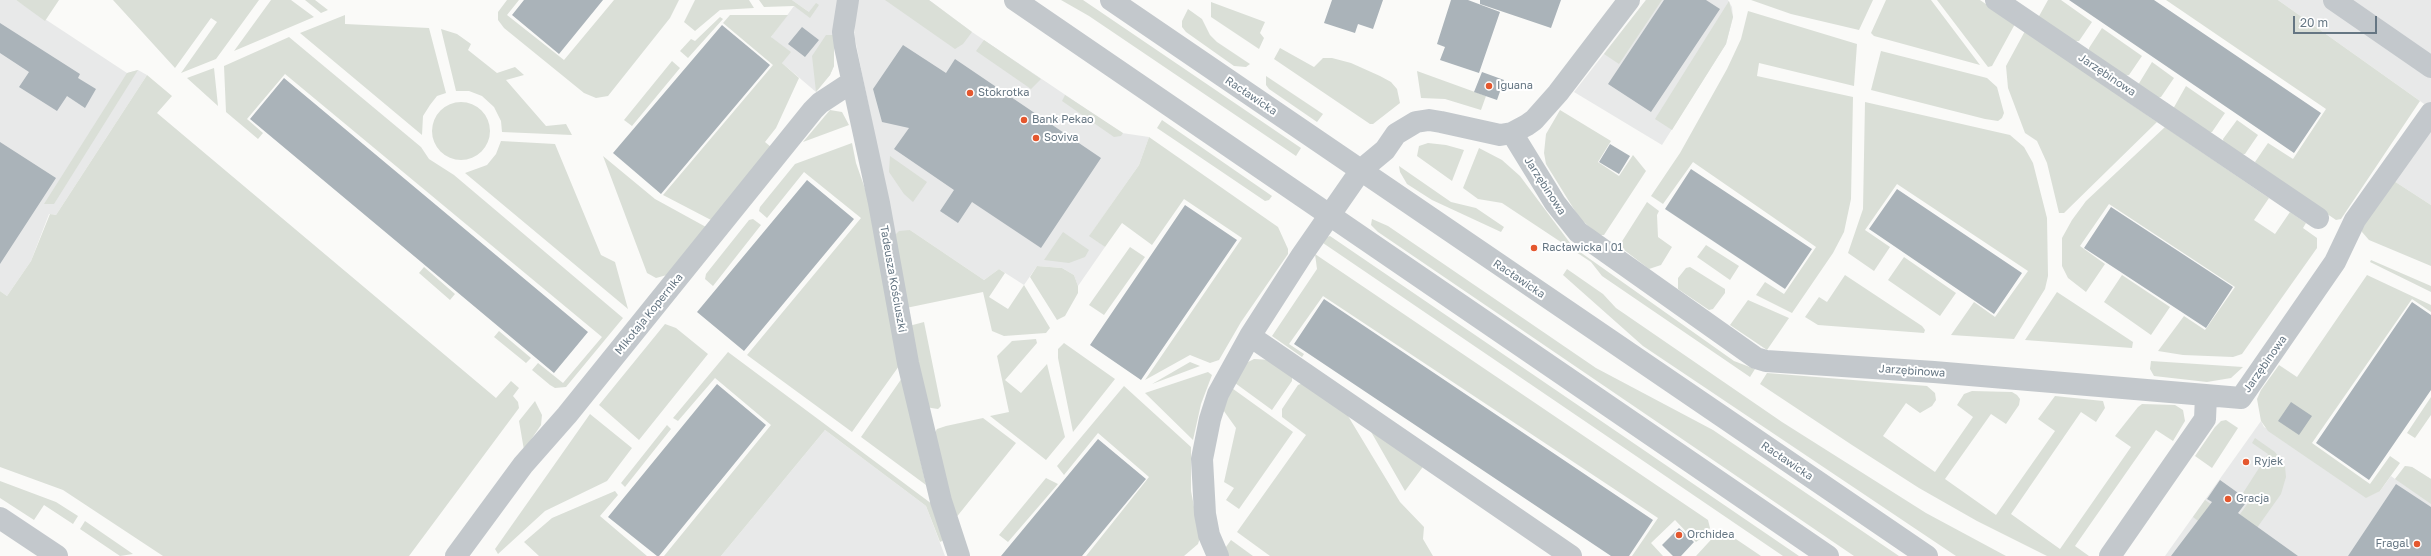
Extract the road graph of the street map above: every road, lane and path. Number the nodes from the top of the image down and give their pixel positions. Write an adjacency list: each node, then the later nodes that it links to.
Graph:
1 (848, 0): 8 (street, Tadeusza Kościuszki)
2 (1015, 0): 12 (street)
3 (1111, 0): 11 (street, Racławicka)
4 (1629, 0): 10 (street)
5 (1996, 0): 13 (street, Jarzębinowa)
6 (2334, 0): 7 (street)
7 (2431, 67)
8 (852, 82): 18 (street, Mikołaja Kopernika); 19 (street, Tadeusza Kościuszki)
9 (2431, 113): 15 (street, Jarzębinowa)
10 (1512, 133): 11 (street); 15 (street, Jarzębinowa)
11 (1361, 170): 12 (street); 23 (street, Racławicka)
12 (1329, 216): 14 (street); 22 (street)
13 (2318, 218)
14 (1250, 336): 20 (street); 21 (street)
15 (2206, 396): 24 (street)
16 (0, 518): 17 (street)
17 (57, 556)
18 (456, 556)
19 (959, 556)
20 (1218, 556)
21 (1571, 556)
22 (1828, 556)
23 (1927, 556)
24 (2110, 556)

